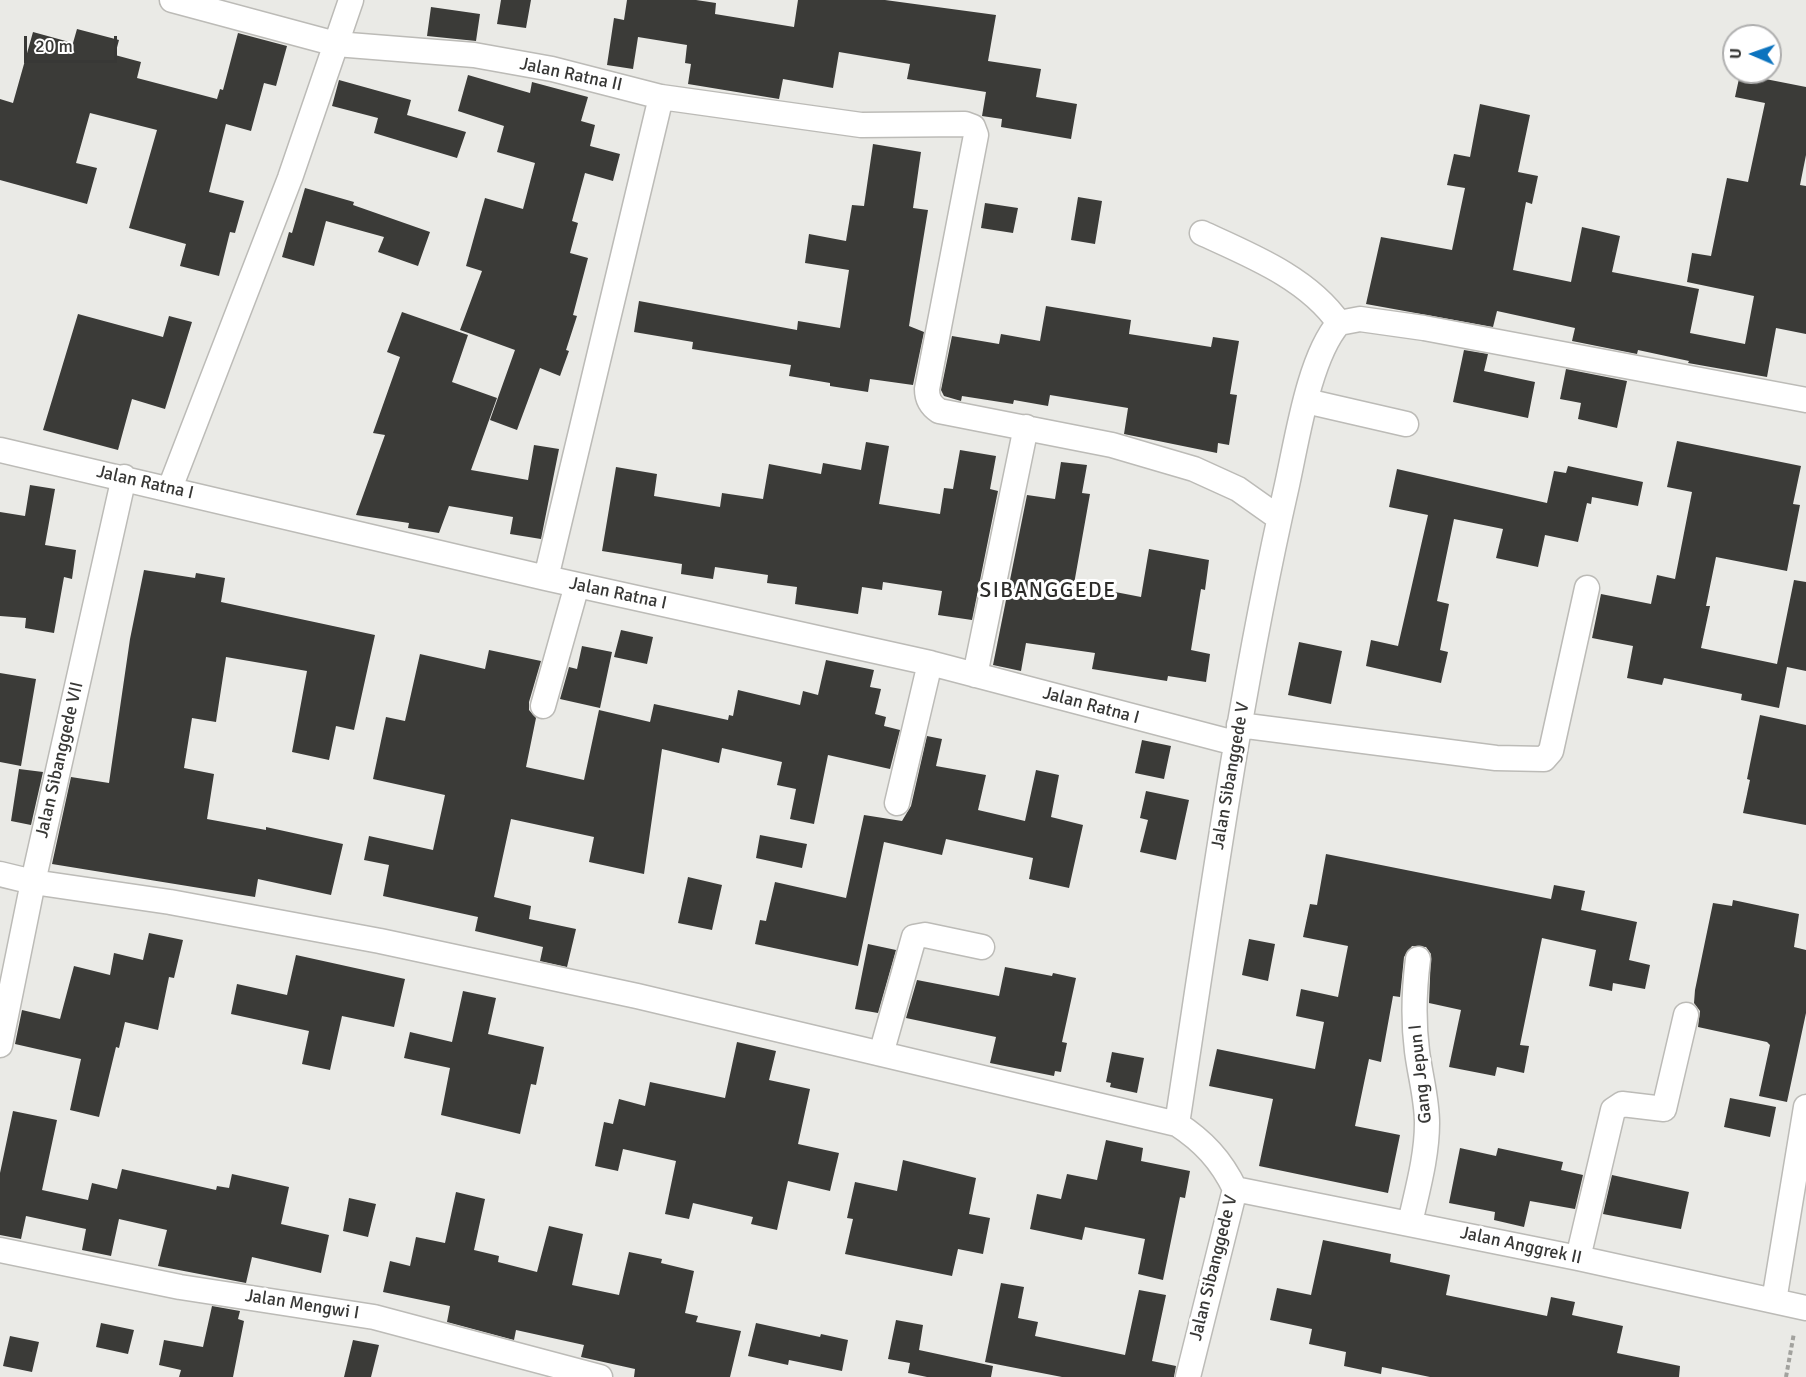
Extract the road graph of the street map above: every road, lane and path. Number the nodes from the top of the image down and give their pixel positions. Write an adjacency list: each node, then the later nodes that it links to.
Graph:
1 (172, 0): 3 (street, Jalan Ratna II)
2 (351, 0): 3 (street)
3 (336, 44): 4 (street, Jalan Ratna II); 13 (street)
4 (661, 97): 10 (street, Jalan Ratna II); 15 (street)
5 (1202, 233): 6 (street)
6 (1339, 323): 7 (street); 8 (street, Jalan Sibanggede V)
7 (1806, 400)
8 (1306, 401): 9 (street); 14 (street, Jalan Sibanggede V)
9 (1406, 424)
10 (1026, 427): 14 (street); 19 (street)
11 (0, 450): 12 (street, Jalan Ratna I)
12 (124, 477): 13 (street, Jalan Ratna I); 24 (street, Jalan Sibanggede VII)
13 (170, 488): 15 (street, Jalan Ratna I)
14 (1279, 518): 21 (street, Jalan Sibanggede V)
15 (546, 578): 16 (street, Jalan Ratna I)
16 (577, 585): 18 (street, Jalan Ratna I); 20 (street)
17 (1587, 588): 21 (street, Jalan Ratna I)
18 (930, 663): 19 (street, Jalan Ratna I); 22 (street)
19 (975, 675): 21 (street, Jalan Ratna I)
20 (543, 706)
21 (1237, 734): 31 (street, Jalan Sibanggede V)
22 (897, 802)
23 (0, 874): 24 (street)
24 (33, 882): 28 (street, Jalan Sibanggede VII); 29 (street)
25 (982, 947): 29 (street)
26 (1418, 959): 33 (street, Gang Jepun I)
27 (1686, 1015): 35 (street)
28 (0, 1045)
29 (881, 1054): 31 (street)
30 (1806, 1107): 36 (street)
31 (1177, 1124): 32 (street, Jalan Sibanggede V)
32 (1235, 1189): 33 (street, Jalan Anggrek II); 39 (street, Jalan Sibanggede V)
33 (1410, 1223): 35 (street, Jalan Anggrek II)
34 (0, 1250): 38 (street, Jalan Mengwi I)
35 (1578, 1258): 36 (street, Jalan Anggrek II)
36 (1774, 1301): 37 (street, Jalan Anggrek II)
37 (1802, 1307): 40 (path)
38 (600, 1377)
39 (1188, 1377)
40 (1786, 1377)

